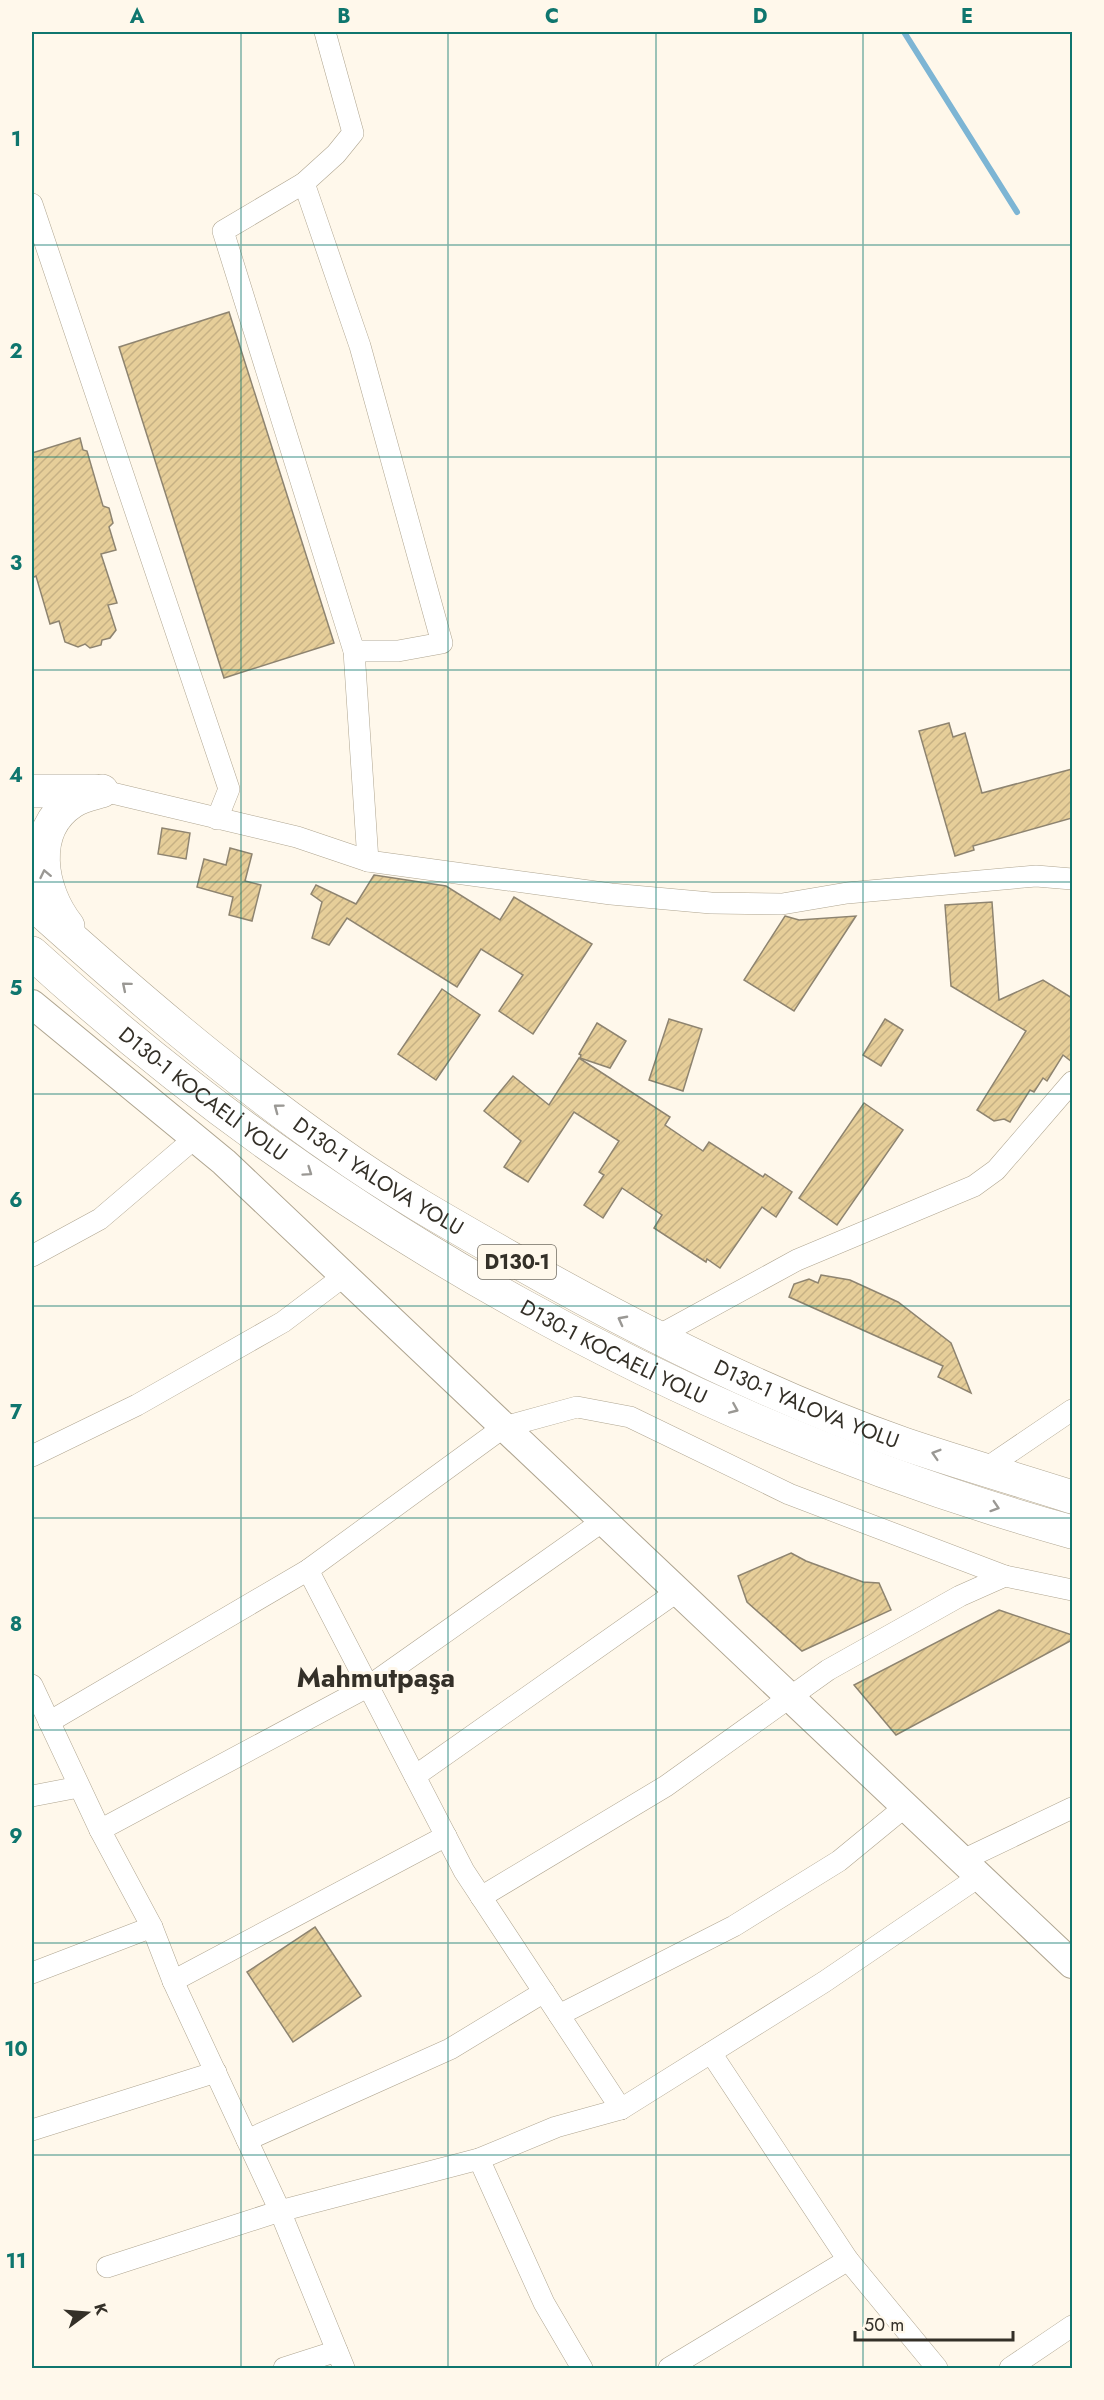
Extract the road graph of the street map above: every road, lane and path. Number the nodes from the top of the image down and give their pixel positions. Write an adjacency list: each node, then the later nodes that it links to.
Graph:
1 (325, 32): 2 (street)
2 (304, 183): 4 (street); 4 (street)
3 (32, 204): 8 (street)
4 (354, 651): 9 (street)
5 (32, 775): 7 (street)
6 (32, 791): 7 (highway)
7 (102, 791): 8 (street); 13 (highway, one-way to 7)
8 (218, 819): 9 (street)
9 (368, 861): 10 (street)
10 (1072, 879)
11 (32, 903): 13 (highway, D130-1 YALOVA YOLU / D130-1)
12 (32, 953): 26 (highway, D130-1 KOCAELİ YOLU / D130-1, one-way to 26)
13 (95, 960): 19 (highway, D130-1 YALOVA YOLU / D130-1, one-way to 13)
14 (32, 1004): 16 (main road)
15 (1072, 1082): 19 (street)
16 (195, 1138): 17 (street); 18 (main road)
17 (32, 1256)
18 (344, 1276): 21 (main road); 22 (street)
19 (656, 1337): 23 (highway, D130-1 YALOVA YOLU / D130-1, one-way to 19)
20 (1072, 1410): 23 (street)
21 (504, 1427): 25 (main road); 27 (street); 28 (street)
22 (32, 1456)
23 (985, 1469): 24 (highway, D130-1 YALOVA YOLU / D130-1)
24 (1072, 1497)
25 (603, 1521): 30 (main road); 32 (street)
26 (1072, 1532)
27 (308, 1570): 32 (street); 34 (street)
28 (1005, 1576): 29 (street); 33 (street)
29 (1072, 1590)
30 (678, 1591): 33 (main road); 35 (street)
31 (32, 1685): 34 (street)
32 (369, 1686): 35 (street); 40 (street)
33 (791, 1698): 38 (main road); 43 (street)
34 (49, 1722): 36 (street)
35 (414, 1776): 41 (street)
36 (79, 1787): 37 (street); 40 (street)
37 (32, 1796)
38 (906, 1806): 42 (main road); 49 (street)
39 (1072, 1808): 42 (street)
40 (100, 1830): 44 (street)
41 (446, 1836): 43 (street); 47 (street)
42 (971, 1868): 45 (main road); 50 (street)
43 (481, 1897): 48 (street)
44 (152, 1927): 46 (street); 47 (street)
45 (1072, 1964)
46 (32, 1973)
47 (173, 1981): 51 (street)
48 (544, 1992): 49 (street); 54 (street)
49 (559, 2015): 52 (street)
50 (711, 2053): 52 (street); 57 (street)
51 (216, 2072): 53 (street); 54 (street)
52 (621, 2109): 55 (street)
53 (32, 2130)
54 (247, 2140): 56 (street)
55 (478, 2159): 56 (street); 62 (street)
56 (280, 2211): 58 (street); 60 (street)
57 (848, 2260): 63 (street); 64 (street)
58 (107, 2267)
59 (1072, 2326): 65 (street)
60 (341, 2360): 61 (street)
61 (284, 2368)
62 (582, 2368)
63 (669, 2368)
64 (938, 2368)
65 (1010, 2368)

